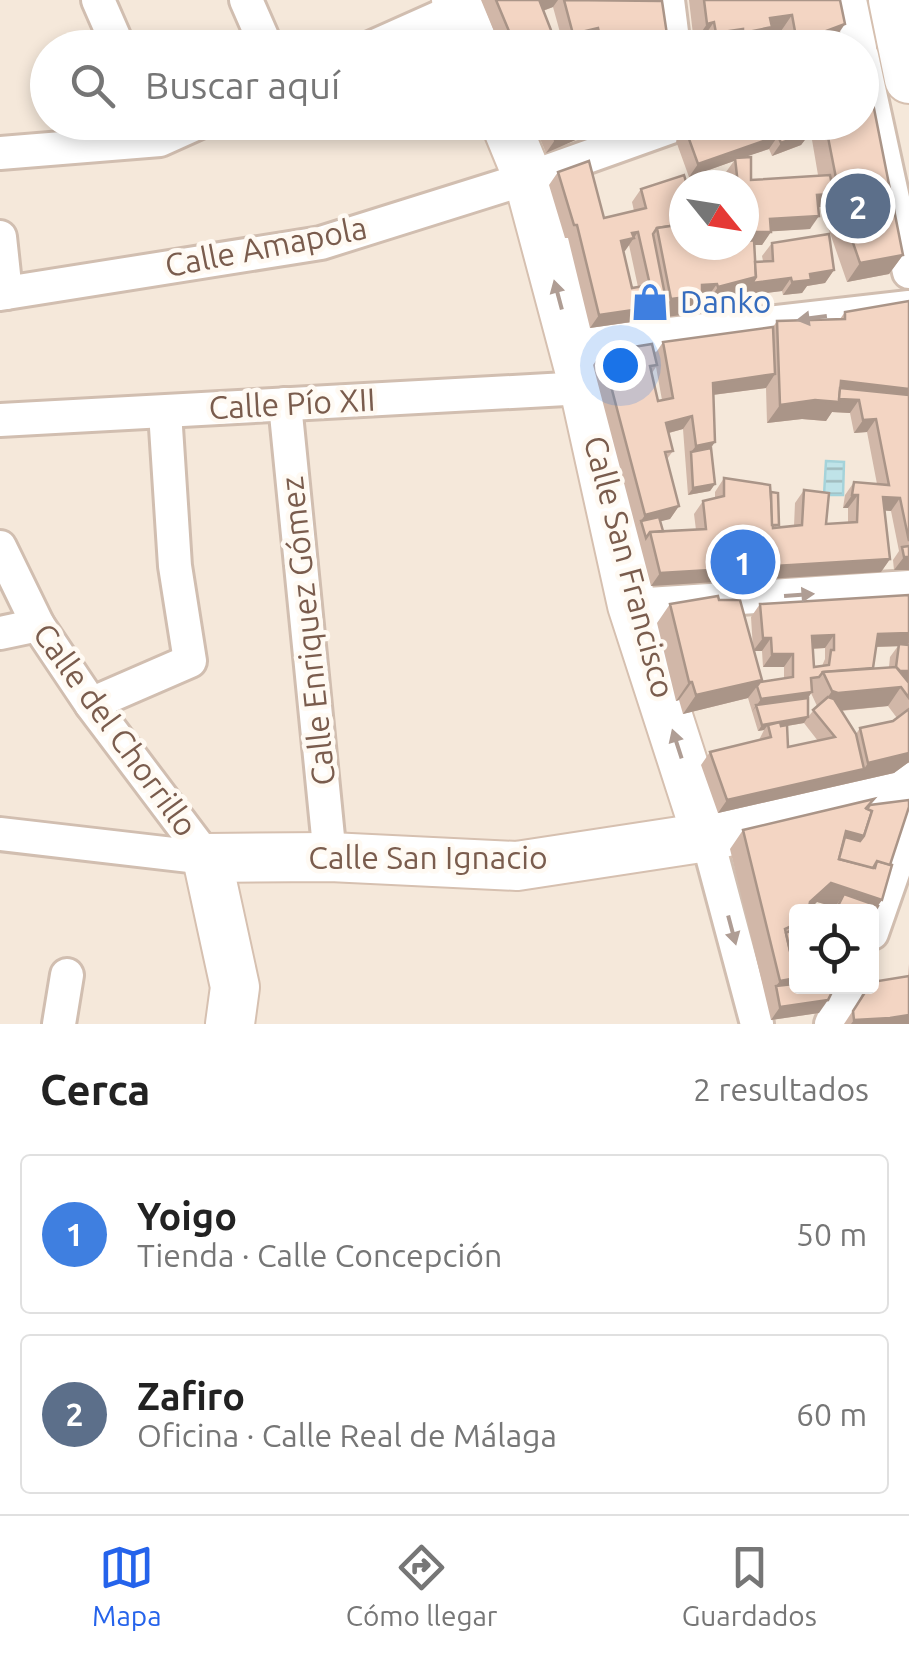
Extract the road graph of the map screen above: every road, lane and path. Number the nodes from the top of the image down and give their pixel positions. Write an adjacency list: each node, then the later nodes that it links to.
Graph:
1 (98, 0): 7 (street)
2 (246, 0): 8 (street)
3 (668, 0): 10 (street)
4 (850, 0): 11 (street)
5 (893, 0): 12 (street)
6 (464, 19): 9 (street)
7 (111, 30)
8 (259, 30)
9 (428, 30)
10 (672, 30)
11 (856, 30)
12 (909, 79)
13 (879, 134): 20 (street)
14 (92, 140): 17 (street)
15 (513, 140): 18 (street, Calle San Francisco)
16 (635, 140): 18 (street, Calle Amapola)
17 (0, 153)
18 (528, 178): 21 (street, Calle Amapola); 23 (street, Calle San Francisco, one-way to 18)
19 (0, 237): 21 (street)
20 (909, 272)
21 (3, 293)
22 (909, 307): 23 (street, Calle Pío XII, one-way to 23)
23 (578, 367): 24 (street, Calle Pío XII); 29 (street, Calle San Francisco)
24 (285, 404): 25 (street, Calle Pío XII); 37 (street, Calle Enriquez Gómez)
25 (165, 412): 26 (street, Calle Pío XII); 32 (street)
26 (0, 420)
27 (0, 547): 30 (street, Calle del Chorrillo)
28 (909, 587): 29 (street, one-way to 28)
29 (632, 605): 36 (street, Calle San Francisco, one-way to 29)
30 (38, 626): 31 (street); 32 (street, Calle del Chorrillo)
31 (0, 634)
32 (91, 704): 38 (street, Calle del Chorrillo)
33 (909, 787): 36 (street, Calle San Ignacio)
34 (909, 827): 39 (street)
35 (0, 834): 38 (street, Calle San Ignacio)
36 (707, 836): 37 (street, Calle San Ignacio); 44 (street, one-way to 44)
37 (330, 857): 38 (street, Calle San Ignacio)
38 (206, 858): 43 (street)
39 (879, 913)
40 (67, 975): 42 (street)
41 (844, 994): 45 (street)
42 (59, 1024)
43 (230, 1024)
44 (757, 1024)
45 (831, 1024)

